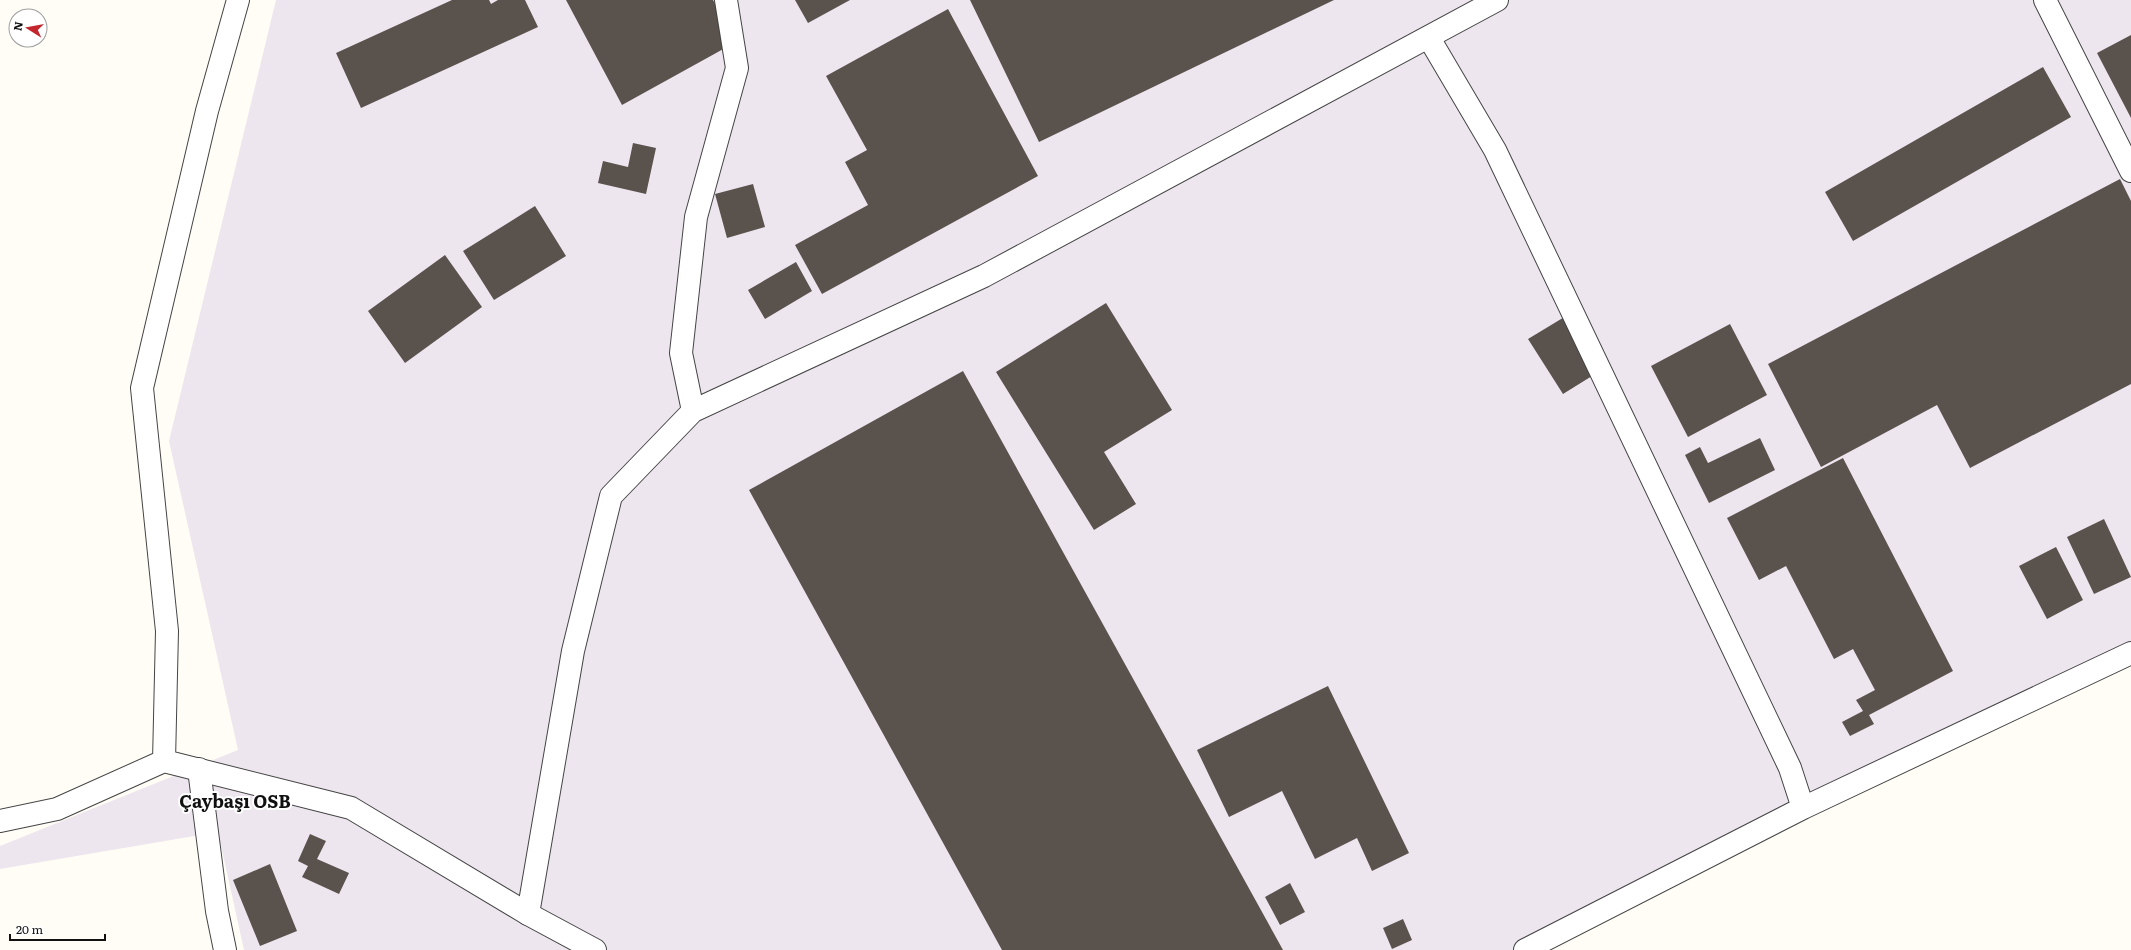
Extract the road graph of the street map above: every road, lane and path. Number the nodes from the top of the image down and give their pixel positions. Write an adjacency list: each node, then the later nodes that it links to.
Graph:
1 (238, 0): 9 (street)
2 (726, 0): 7 (street)
3 (1497, 0): 5 (street)
4 (2045, 0): 6 (street)
5 (1429, 38): 7 (street); 11 (street)
6 (2131, 170)
7 (693, 411): 13 (street)
8 (2131, 653): 11 (street)
9 (164, 761): 10 (street); 12 (street)
10 (199, 769): 13 (street); 14 (street)
11 (1803, 808): 16 (street)
12 (0, 821)
13 (528, 914): 15 (street)
14 (225, 950)
15 (595, 950)
16 (1525, 950)

